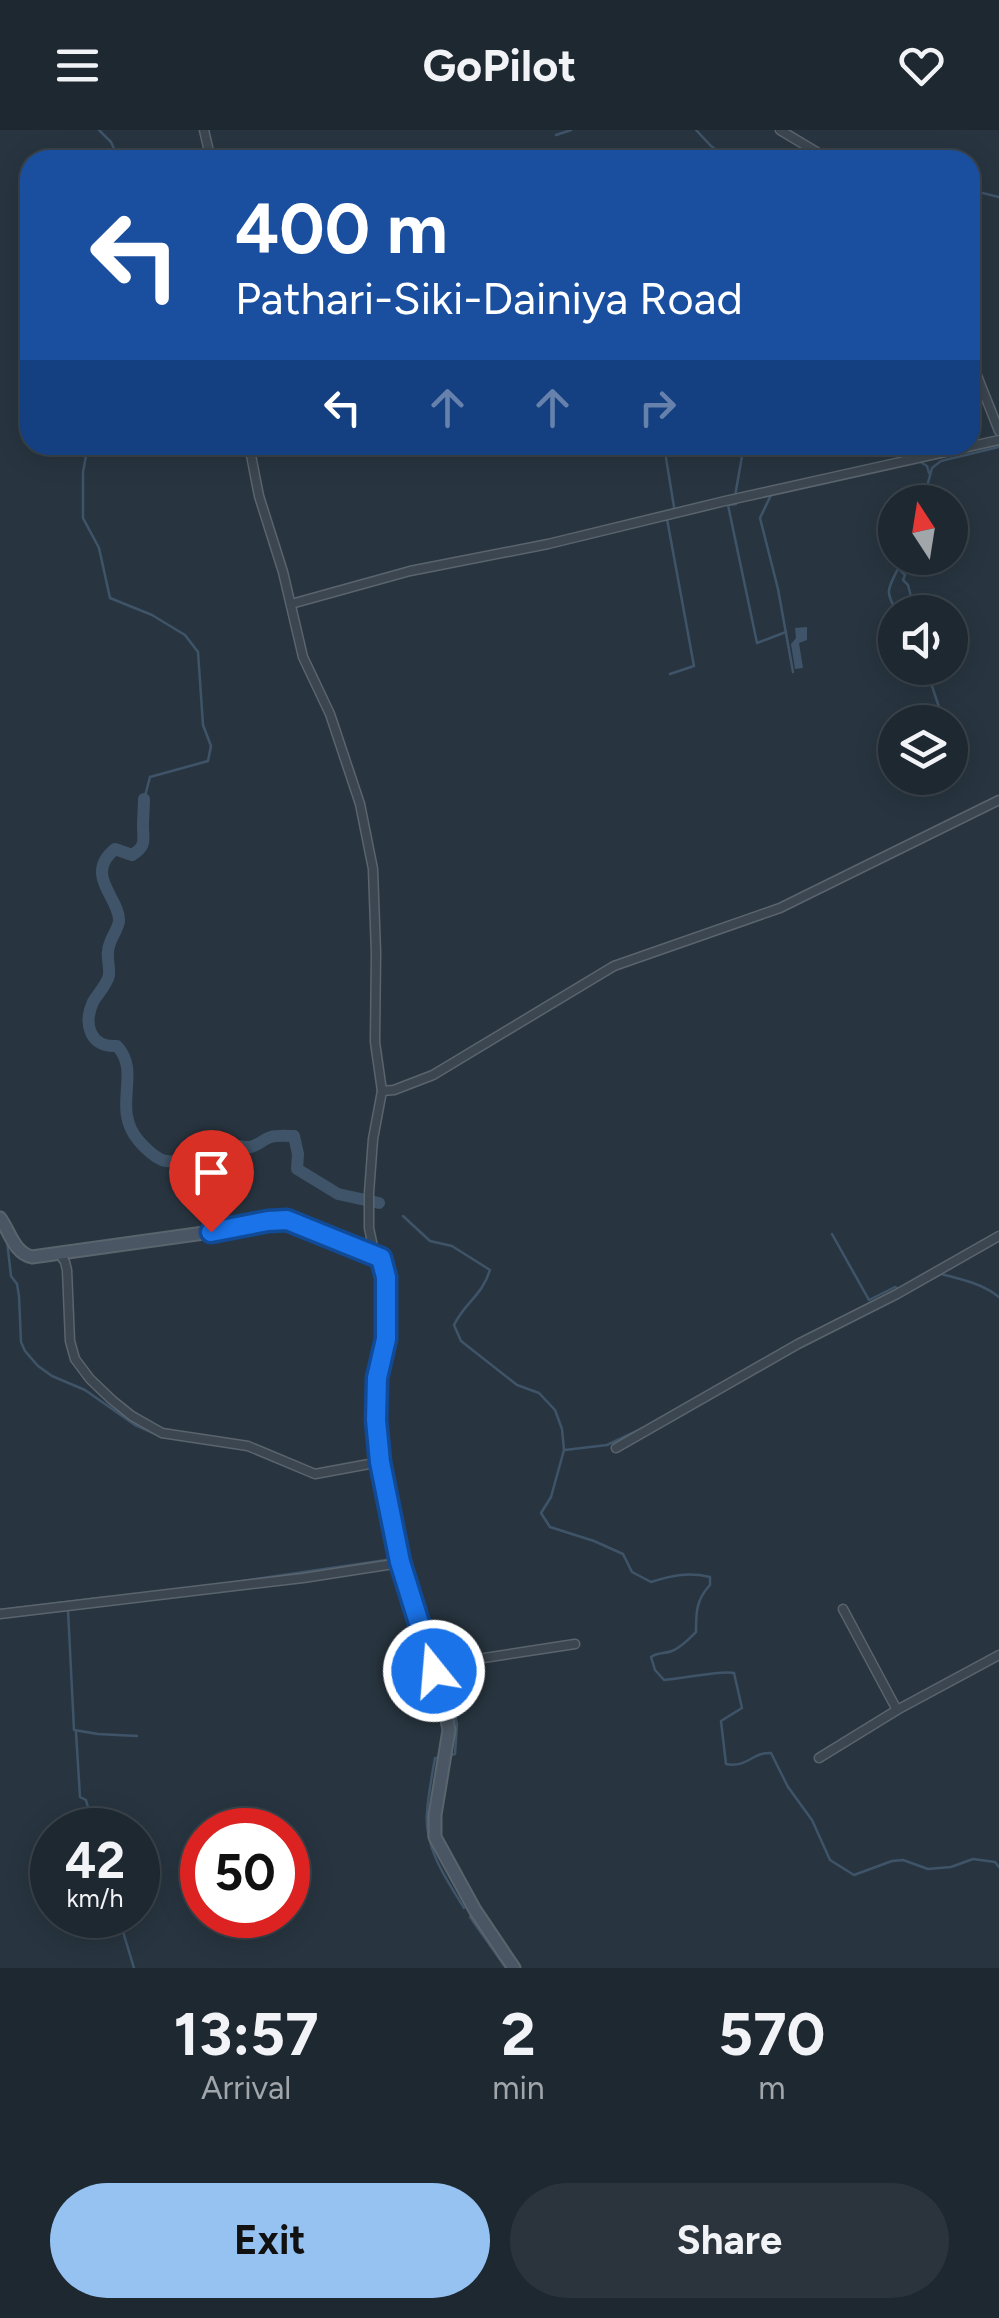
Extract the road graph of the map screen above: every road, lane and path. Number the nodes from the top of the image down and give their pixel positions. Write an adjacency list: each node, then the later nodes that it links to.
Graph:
1 (780, 130): 2 (street)
2 (813, 150)
3 (980, 383): 4 (street)
4 (999, 431)
5 (251, 455): 7 (street)
6 (932, 455): 7 (street)
7 (291, 604): 9 (street)
8 (999, 800): 9 (street)
9 (382, 1091): 13 (street)
10 (0, 1218): 12 (main road)
11 (999, 1236): 14 (street)
12 (60, 1254): 13 (main road); 15 (street)
13 (376, 1256): 15 (main road)
14 (616, 1448)
15 (380, 1462): 16 (main road)
16 (400, 1562): 18 (street); 21 (main road)
17 (843, 1609): 22 (street)
18 (0, 1614)
19 (575, 1644): 21 (street)
20 (999, 1655): 22 (street)
21 (432, 1666): 24 (main road)
22 (896, 1710): 23 (street)
23 (818, 1758)
24 (514, 1968)

